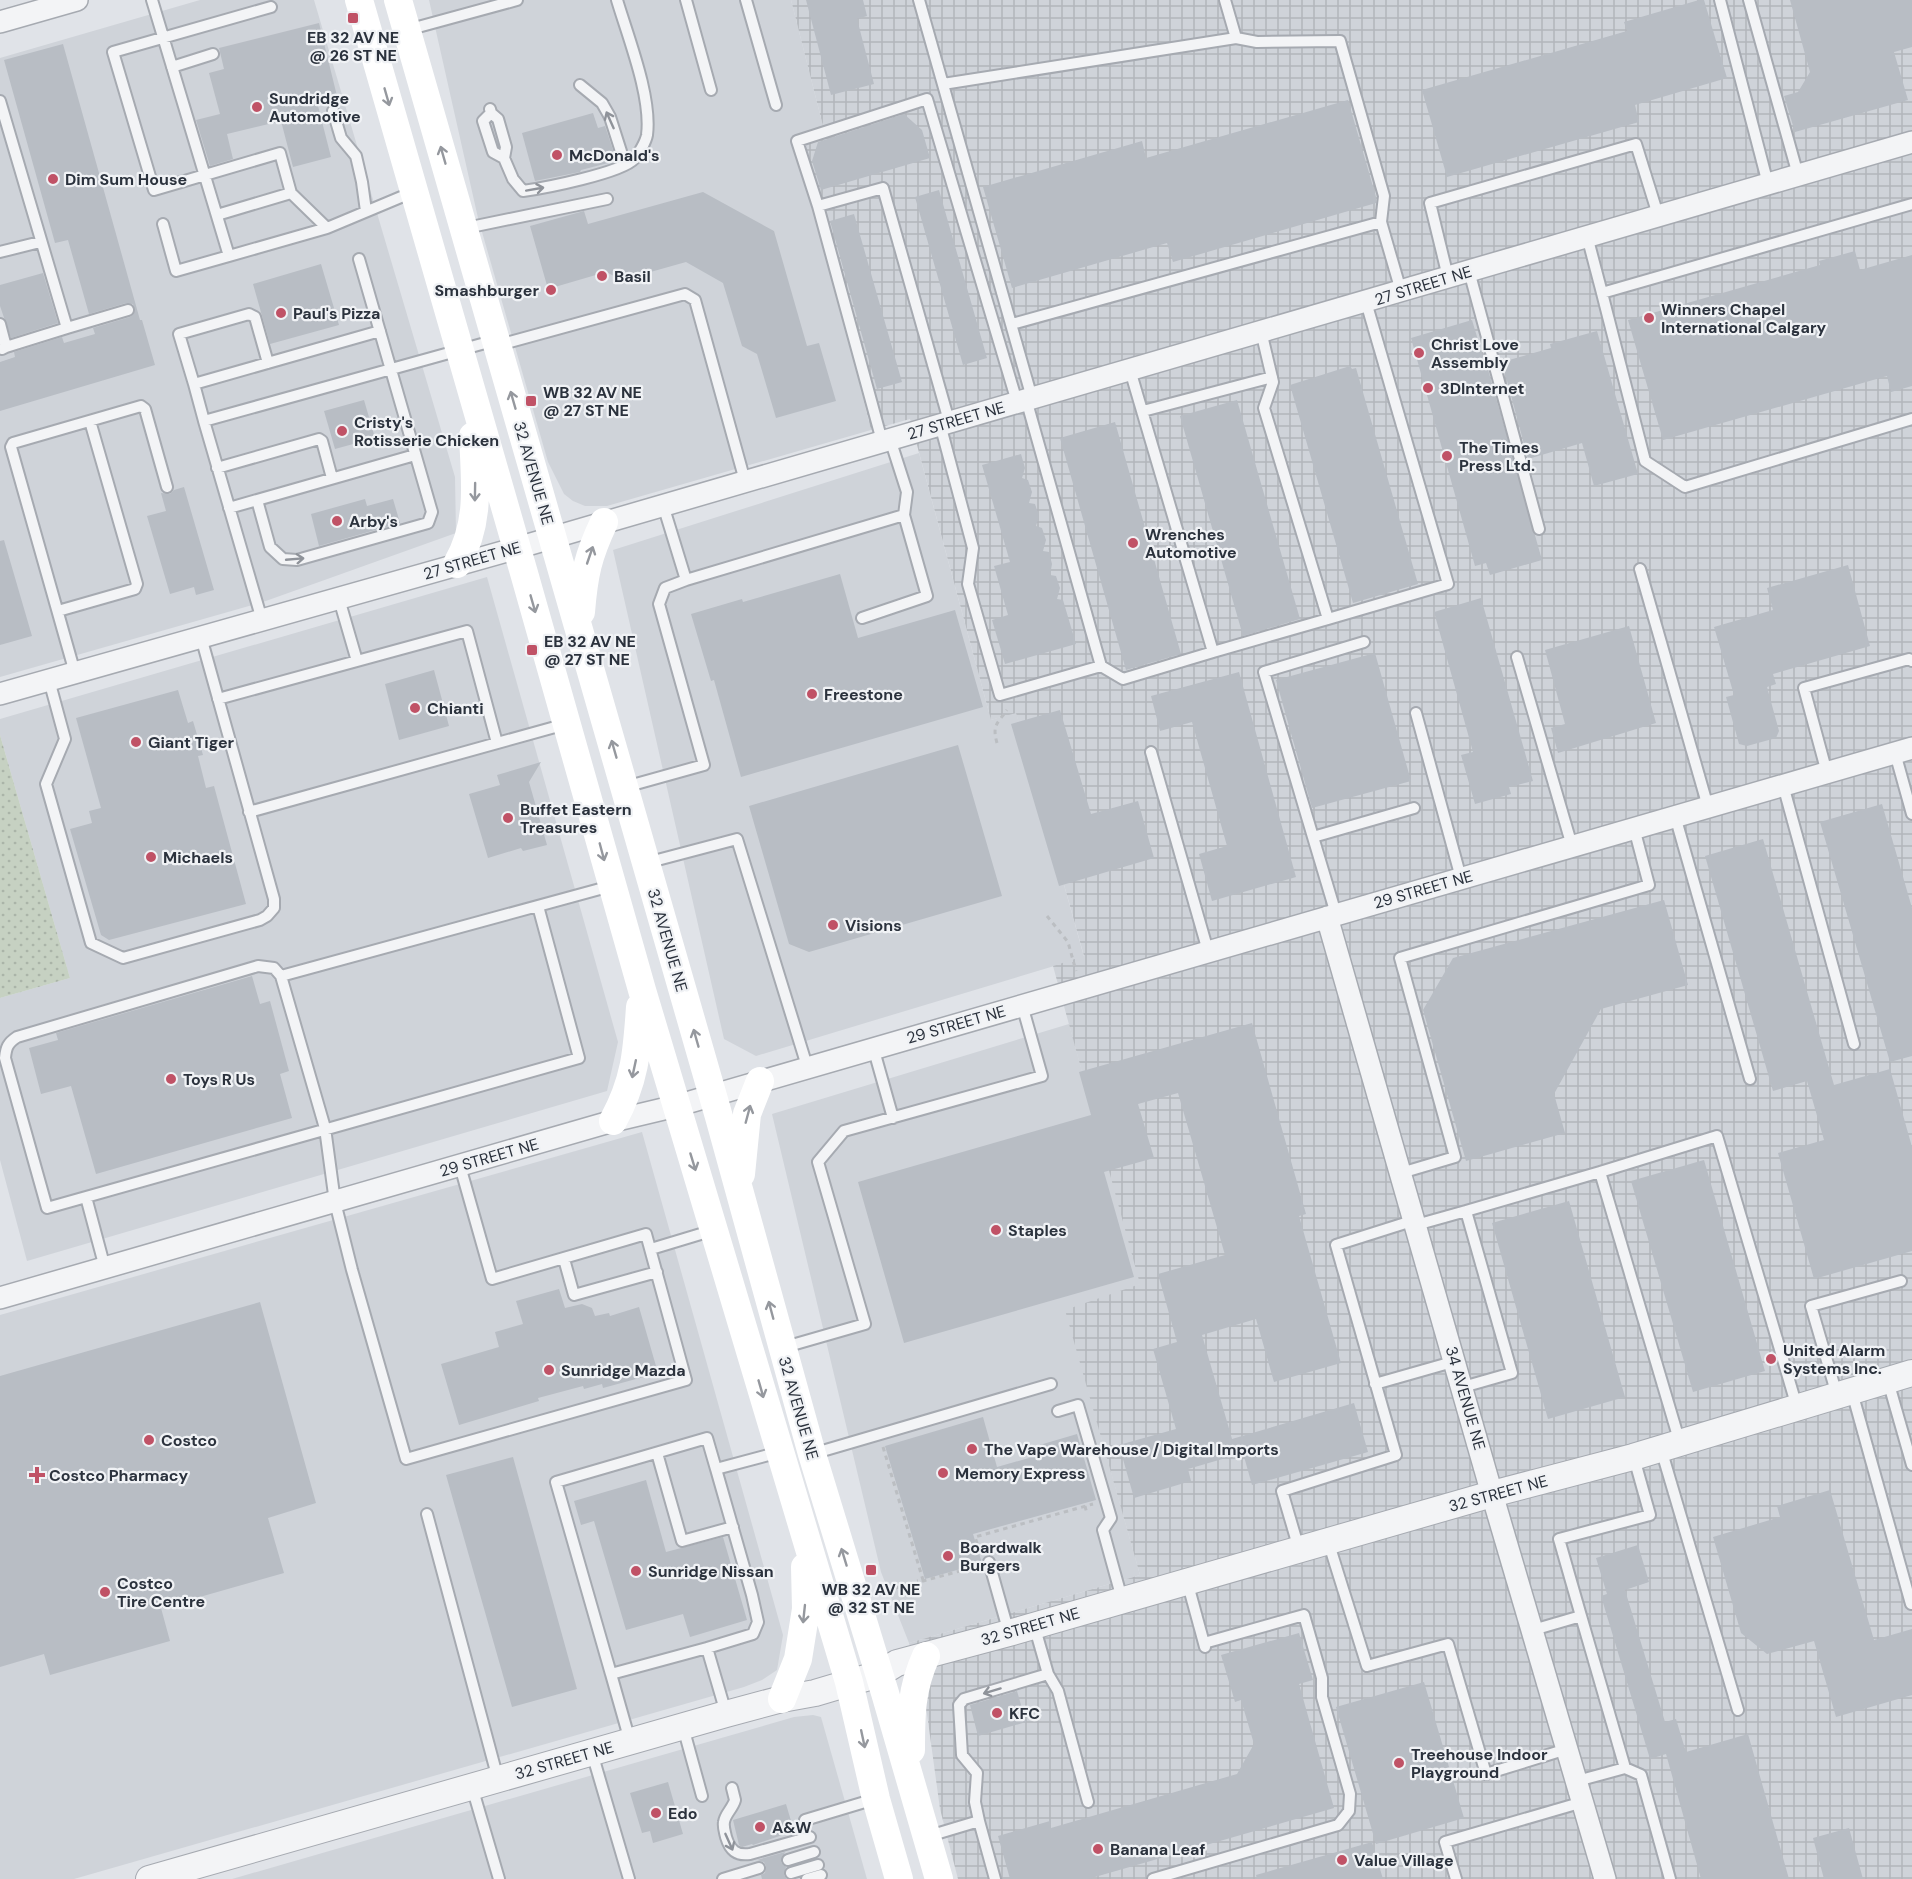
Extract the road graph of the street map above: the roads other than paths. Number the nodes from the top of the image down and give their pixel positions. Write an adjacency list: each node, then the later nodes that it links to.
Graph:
1 (77, 0): 14 (street)
2 (152, 0): 16 (lane)
3 (359, 0): 32 (main road, 32 AVENUE NE, one-way to 32)
4 (398, 0): 15 (main road, 32 AVENUE NE)
5 (517, 0): 15 (lane)
6 (617, 0): 28 (lane)
7 (686, 0): 22 (lane)
8 (747, 0): 24 (lane)
9 (919, 0): 20 (lane)
10 (1225, 0): 17 (lane)
11 (1720, 0): 31 (lane)
12 (1749, 0): 30 (lane)
13 (271, 7): 16 (lane)
14 (0, 22)
15 (406, 30): 43 (main road, 32 AVENUE NE, one-way to 15)
16 (164, 37): 19 (lane); 29 (lane)
17 (1236, 38): 20 (lane); 40 (lane)
18 (213, 54): 19 (lane)
19 (172, 67): 29 (lane)
20 (943, 84): 56 (lane)
21 (580, 85): 28 (lane, one-way to 21)
22 (711, 90)
23 (0, 101): 45 (lane)
24 (776, 105)
25 (333, 111): 37 (lane)
26 (491, 111): 28 (lane, one-way to 28)
27 (1912, 142): 30 (street, 27 STREET NE)
28 (625, 164)
29 (205, 175): 33 (lane); 38 (lane)
30 (1798, 175): 31 (street, 27 STREET NE)
31 (1768, 184): 39 (street, 27 STREET NE)
32 (415, 192): 37 (lane); 62 (main road, 32 AVENUE NE)
33 (291, 193): 38 (lane); 42 (lane)
34 (607, 199): 43 (lane)
35 (1912, 204): 52 (lane)
36 (818, 206): 69 (lane); 74 (lane); 75 (lane)
37 (366, 212): 42 (lane)
38 (217, 215): 47 (lane)
39 (1658, 215): 44 (street, 27 STREET NE); 50 (lane)
40 (1381, 222): 51 (lane); 56 (lane)
41 (163, 224): 47 (lane)
42 (327, 228): 47 (lane)
43 (464, 229): 60 (main road, 32 AVENUE NE)
44 (1587, 236): 49 (street, 27 STREET NE); 52 (lane)
45 (40, 242): 46 (lane); 57 (lane)
46 (0, 252)
47 (229, 256)
48 (359, 259): 58 (lane)
49 (1469, 271): 50 (street, 27 STREET NE); 86 (lane)
50 (1448, 277): 51 (street, 27 STREET NE)
51 (1401, 291): 53 (street, 27 STREET NE)
52 (1602, 293): 71 (lane)
53 (1366, 302): 59 (street, 27 STREET NE); 95 (lane)
54 (128, 310): 57 (lane)
55 (0, 324): 61 (lane)
56 (1012, 324): 69 (lane)
57 (67, 328): 61 (lane)
58 (380, 331): 63 (lane); 64 (lane)
59 (1261, 331): 65 (street, 27 STREET NE); 66 (lane)
60 (496, 340): 62 (lane); 79 (lane); 87 (main road, 32 AVENUE NE, one-way to 60)
61 (3, 348)
62 (460, 350): 64 (lane); 68 (main road, 32 AVENUE NE)
63 (268, 363): 67 (lane); 67 (lane)
64 (391, 370): 73 (lane); 76 (lane)
65 (1130, 370): 69 (street, 27 STREET NE); 70 (lane)
66 (1272, 377): 70 (lane); 95 (lane)
67 (194, 384): 73 (lane)
68 (472, 392): 88 (main road, 32 AVENUE NE); 89 (main road, one-way to 89)
69 (1025, 400): 74 (street, 27 STREET NE); 104 (lane)
70 (1143, 411): 100 (lane)
71 (1912, 419)
72 (90, 421): 80 (lane); 93 (lane); 93 (lane)
73 (204, 421): 77 (lane)
74 (944, 423): 75 (street, 27 STREET NE); 104 (lane)
75 (886, 440): 79 (street, 27 STREET NE); 84 (lane)
76 (415, 455): 78 (lane); 81 (lane, one-way to 76)
77 (217, 468): 78 (lane); 83 (lane)
78 (332, 478): 81 (lane)
79 (745, 481): 82 (street, 27 STREET NE)
80 (167, 487)
81 (257, 500): 83 (lane)
82 (663, 505): 85 (street, 27 STREET NE); 91 (lane)
83 (229, 508): 96 (lane)
84 (904, 515): 91 (lane); 94 (lane)
85 (604, 522): 87 (street, 27 STREET NE); 97 (main road, one-way to 85)
86 (1539, 529)
87 (553, 537): 88 (street, 27 STREET NE); 97 (main road, 32 AVENUE NE)
88 (517, 548): 89 (street, 27 STREET NE); 110 (main road, 32 AVENUE NE, one-way to 110)
89 (457, 564): 92 (street, 27 STREET NE)
90 (1640, 569): 117 (lane)
91 (686, 580): 116 (lane)
92 (339, 599): 96 (street, 27 STREET NE); 102 (lane)
93 (58, 611): 105 (lane)
94 (862, 618)
95 (1328, 619): 100 (lane)
96 (262, 620): 98 (street, 27 STREET NE)
97 (580, 632): 116 (main road, 32 AVENUE NE, one-way to 97)
98 (201, 637): 105 (street, 27 STREET NE); 108 (lane)
99 (1364, 642): 123 (lane)
100 (1213, 652): 104 (lane)
101 (1517, 657): 124 (lane)
102 (357, 661): 108 (lane); 111 (lane)
103 (1912, 661): 114 (lane)
104 (1101, 666)
105 (75, 673): 106 (street, 27 STREET NE)
106 (49, 680): 107 (street, 27 STREET NE); 119 (lane)
107 (0, 694)
108 (218, 699): 119 (lane)
109 (1416, 713): 126 (lane)
110 (566, 723): 111 (lane); 127 (main road, 32 AVENUE NE, one-way to 127)
111 (497, 743): 119 (lane)
112 (1903, 751): 114 (street, 29 STREET NE); 120 (lane)
113 (1151, 752): 130 (lane)
114 (1827, 773): 115 (street, 29 STREET NE)
115 (1783, 785): 117 (street, 29 STREET NE); 134 (lane)
116 (625, 788): 125 (main road, 32 AVENUE NE)
117 (1708, 807): 121 (street, 29 STREET NE)
118 (1414, 808): 123 (lane)
119 (249, 812)
120 (1912, 814)
121 (1675, 816): 122 (street, 29 STREET NE); 137 (lane)
122 (1634, 828): 124 (street, 29 STREET NE); 146 (lane)
123 (1313, 837): 129 (lane)
124 (1572, 846): 126 (street, 29 STREET NE)
125 (645, 863): 136 (lane); 139 (main road, 32 AVENUE NE, one-way to 125)
126 (1461, 878): 129 (street, 29 STREET NE)
127 (612, 886): 128 (lane); 132 (main road, 32 AVENUE NE)
128 (538, 906): 131 (lane); 143 (lane)
129 (1332, 915): 130 (street, 29 STREET NE); 146 (street, 34 AVENUE NE)
130 (1208, 951): 133 (street, 29 STREET NE)
131 (281, 976): 143 (lane); 148 (lane)
132 (642, 990): 140 (main road, 32 AVENUE NE); 142 (main road, one-way to 142)
133 (1022, 1005): 135 (street, 29 STREET NE); 141 (lane)
134 (1854, 1044)
135 (873, 1047): 136 (street, 29 STREET NE); 141 (lane)
136 (807, 1066): 138 (street, 29 STREET NE)
137 (1750, 1080)
138 (760, 1081): 139 (street, 29 STREET NE); 147 (main road, one-way to 138)
139 (712, 1094): 140 (street, 29 STREET NE); 147 (main road, 32 AVENUE NE)
140 (676, 1106): 142 (street, 29 STREET NE); 152 (main road, 32 AVENUE NE, one-way to 152)
141 (893, 1118): 159 (lane)
142 (613, 1121): 144 (street, 29 STREET NE)
143 (325, 1128): 148 (lane); 149 (lane)
144 (460, 1166): 149 (street, 29 STREET NE); 154 (lane)
145 (1600, 1172): 150 (lane); 167 (lane); 169 (lane)
146 (1401, 1173): 151 (street, 34 AVENUE NE)
147 (740, 1191): 159 (main road, 32 AVENUE NE, one-way to 147)
148 (86, 1197): 155 (lane)
149 (335, 1202): 155 (street, 29 STREET NE); 156 (lane)
150 (1466, 1211): 151 (lane); 165 (lane)
151 (1416, 1222): 160 (street, 34 AVENUE NE); 164 (lane)
152 (714, 1230): 153 (lane); 170 (main road, 32 AVENUE NE, one-way to 170)
153 (651, 1249): 154 (lane); 156 (lane)
154 (564, 1259): 156 (lane)
155 (105, 1268): 158 (street, 29 STREET NE)
156 (657, 1272)
157 (1901, 1281): 166 (lane)
158 (0, 1298)
159 (782, 1348): 172 (main road, 32 AVENUE NE)
160 (1456, 1361): 164 (lane); 165 (street, 34 AVENUE NE)
161 (1912, 1373): 162 (street, 32 STREET NE)
162 (1888, 1381): 166 (street, 32 STREET NE); 174 (lane)
163 (1051, 1384): 172 (lane)
164 (1375, 1384): 181 (lane)
165 (1463, 1387): 176 (street, 34 AVENUE NE)
166 (1845, 1394): 167 (street, 32 STREET NE); 185 (lane)
167 (1797, 1408): 169 (street, 32 STREET NE)
168 (1058, 1411): 184 (lane)
169 (1671, 1446): 173 (street, 32 STREET NE); 197 (lane)
170 (780, 1452): 175 (lane); 179 (main road, 32 AVENUE NE)
171 (657, 1453): 175 (lane); 178 (lane); 192 (lane)
172 (812, 1454): 193 (main road, 32 AVENUE NE, one-way to 172)
173 (1633, 1457): 176 (street, 32 STREET NE); 186 (lane)
174 (1912, 1465)
175 (716, 1469): 178 (lane)
176 (1492, 1494): 180 (street, 32 STREET NE); 188 (street, 34 AVENUE NE)
177 (426, 1514): 204 (lane)
178 (733, 1527): 190 (lane)
179 (805, 1534): 195 (main road, 32 AVENUE NE); 196 (main road, one-way to 196)
180 (1328, 1541): 181 (street, 32 STREET NE); 201 (lane)
181 (1299, 1549): 183 (street, 32 STREET NE)
182 (984, 1561): 189 (lane)
183 (1187, 1581): 184 (street, 32 STREET NE); 229 (lane)
184 (1122, 1599): 187 (street, 32 STREET NE)
185 (1911, 1604)
186 (1581, 1616): 188 (lane); 203 (lane)
187 (1034, 1625): 189 (street, 32 STREET NE); 194 (lane)
188 (1533, 1630): 201 (street, 34 AVENUE NE)
189 (1010, 1633): 191 (street, 32 STREET NE)
190 (706, 1648): 192 (lane); 198 (lane)
191 (926, 1656): 193 (street, 32 STREET NE); 206 (main road)
192 (611, 1674): 200 (lane)
193 (879, 1674): 195 (street, 32 STREET NE); 206 (main road, 32 AVENUE NE)
194 (1048, 1674): 211 (lane); 214 (lane, one-way to 214)
195 (849, 1682): 196 (street, 32 STREET NE); 210 (main road, 32 AVENUE NE, one-way to 210)
196 (782, 1699): 198 (street, 32 STREET NE)
197 (1738, 1710)
198 (726, 1714): 199 (street, 32 STREET NE)
199 (683, 1726): 200 (street, 32 STREET NE); 209 (lane)
200 (630, 1741): 202 (street, 32 STREET NE)
201 (1567, 1749): 205 (street, 34 AVENUE NE)
202 (591, 1753): 204 (street, 32 STREET NE); 223 (lane)
203 (1624, 1768): 205 (lane); 232 (lane)
204 (498, 1779): 207 (street, 32 STREET NE)
205 (1577, 1781): 212 (street, 34 AVENUE NE)
206 (912, 1782): 216 (main road, 32 AVENUE NE)
207 (472, 1786): 221 (street, 32 STREET NE); 222 (lane)
208 (732, 1788): 215 (lane, one-way to 215)
209 (702, 1796)
210 (876, 1799): 213 (lane); 226 (main road, 32 AVENUE NE)
211 (1088, 1802)
212 (1583, 1802): 230 (lane); 231 (street, 34 AVENUE NE)
213 (805, 1820)
214 (979, 1821): 216 (lane); 228 (lane)
215 (810, 1837)
216 (927, 1837): 227 (main road, 32 AVENUE NE)
217 (814, 1852): 218 (lane)
218 (788, 1860)
219 (759, 1868): 224 (lane)
220 (791, 1873): 225 (lane)
221 (159, 1878)
222 (499, 1879)
223 (629, 1879)
224 (723, 1879)
225 (807, 1879)
226 (899, 1879)
227 (939, 1879)
228 (995, 1879)
229 (1153, 1879)
230 (1456, 1879)
231 (1605, 1879)
232 (1670, 1879)

